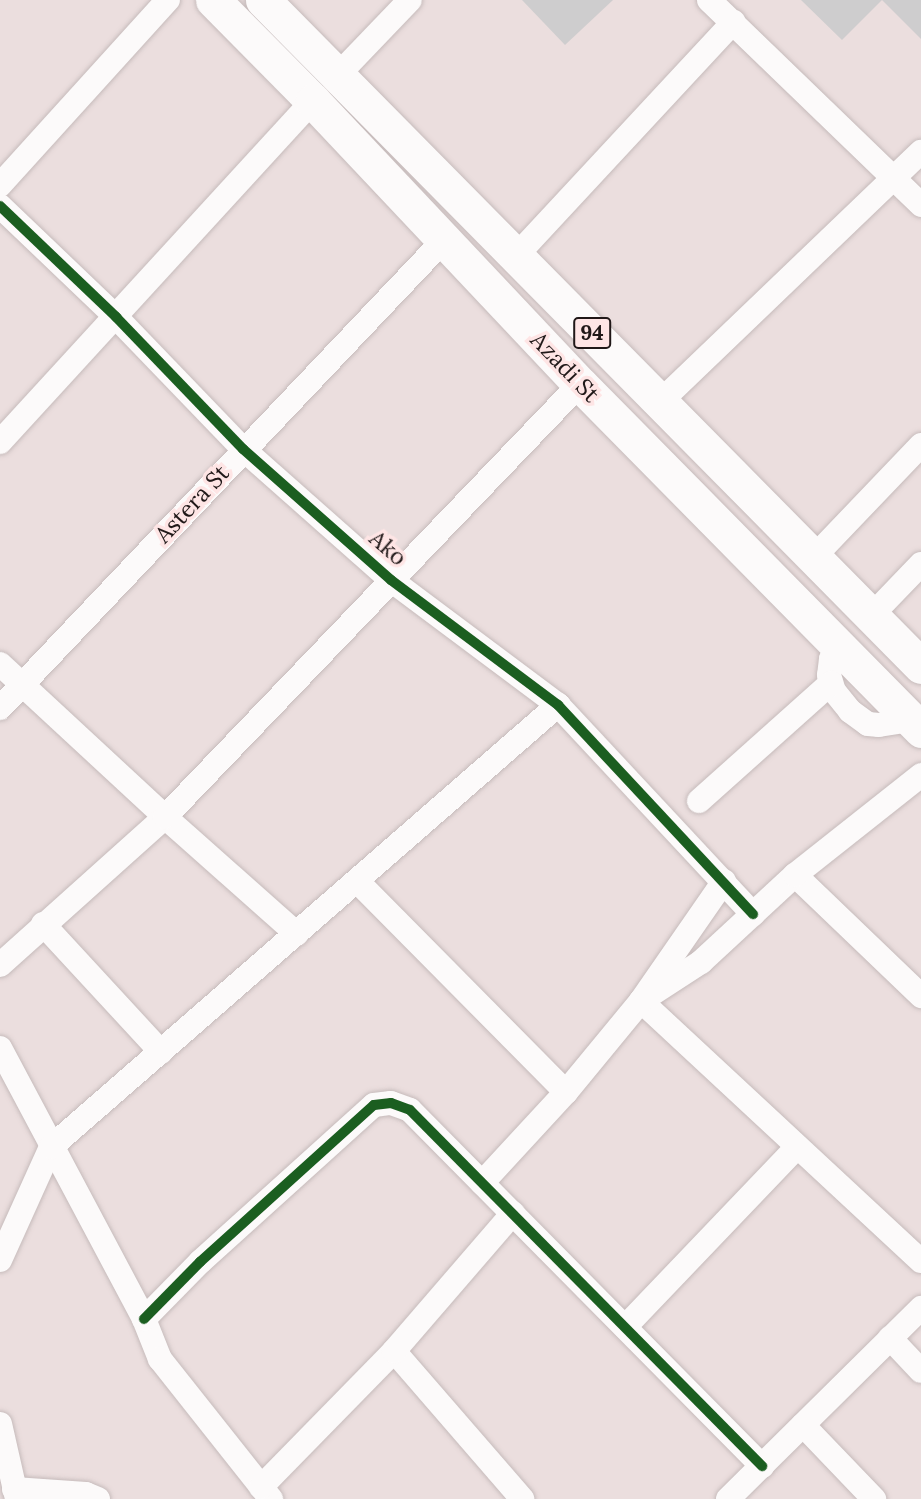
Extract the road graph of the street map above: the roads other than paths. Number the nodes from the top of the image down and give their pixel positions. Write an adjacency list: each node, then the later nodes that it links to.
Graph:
1 (168, 0): 11 (street)
2 (213, 0): 8 (highway, Azadi St)
3 (262, 0): 7 (highway, Azadi St / 94)
4 (410, 0): 7 (street)
5 (709, 0): 6 (street)
6 (733, 22): 10 (street); 15 (street)
7 (337, 76): 15 (highway, Azadi St / 94)
8 (313, 101): 14 (highway, Azadi St); 16 (street)
9 (921, 152): 10 (street)
10 (894, 177): 12 (street); 18 (street)
11 (0, 185)
12 (921, 205)
13 (0, 206): 16 (street, Ako)
14 (444, 240): 17 (highway, Azadi St); 21 (street, Astera St)
15 (514, 257): 18 (highway, Azadi St / 94)
16 (116, 317): 19 (street); 21 (street, Ako)
17 (580, 384): 24 (street); 26 (highway, Azadi St)
18 (662, 401): 22 (highway, Azadi St / 94)
19 (0, 442)
20 (921, 445): 22 (street)
21 (243, 449): 24 (street, Ako); 30 (street, Astera St)
22 (814, 557): 25 (highway, Azadi St / 94)
23 (921, 564): 25 (street)
24 (391, 580): 31 (street, Ako); 36 (street)
25 (872, 616): 28 (highway, Azadi St / 94)
26 (838, 647): 29 (street); 33 (highway, Azadi St)
27 (0, 664): 30 (street)
28 (921, 666)
29 (831, 683): 33 (street); 35 (street)
30 (21, 685): 32 (street, Astera St); 36 (street)
31 (558, 705): 38 (street); 39 (street, Ako)
32 (0, 708)
33 (916, 725)
34 (921, 775): 37 (street)
35 (699, 801)
36 (165, 817): 41 (street); 42 (street)
37 (795, 875): 40 (street); 44 (street)
38 (356, 881): 42 (street); 48 (street)
39 (724, 881): 40 (street, Ako); 45 (street)
40 (753, 914): 45 (street)
41 (43, 925): 43 (street); 47 (street)
42 (297, 934): 47 (street)
43 (0, 965)
44 (921, 996)
45 (641, 1001): 48 (street); 50 (street)
46 (0, 1048): 49 (street)
47 (161, 1052): 49 (street)
48 (566, 1092): 51 (street)
49 (51, 1147): 53 (street); 56 (street)
50 (797, 1147): 54 (street); 57 (street)
51 (482, 1183): 52 (street); 56 (street)
52 (513, 1213): 57 (street); 59 (street)
53 (0, 1260)
54 (921, 1261)
55 (921, 1308): 58 (street)
56 (144, 1319): 64 (street)
57 (625, 1327): 63 (street)
58 (890, 1338): 60 (street); 62 (street)
59 (394, 1351): 64 (street); 67 (street)
60 (921, 1371)
61 (0, 1424): 65 (street)
62 (803, 1425): 63 (street); 69 (street)
63 (762, 1466): 68 (street)
64 (266, 1493)
65 (16, 1494): 66 (street)
66 (98, 1499)
67 (522, 1499)
68 (728, 1499)
69 (874, 1499)

